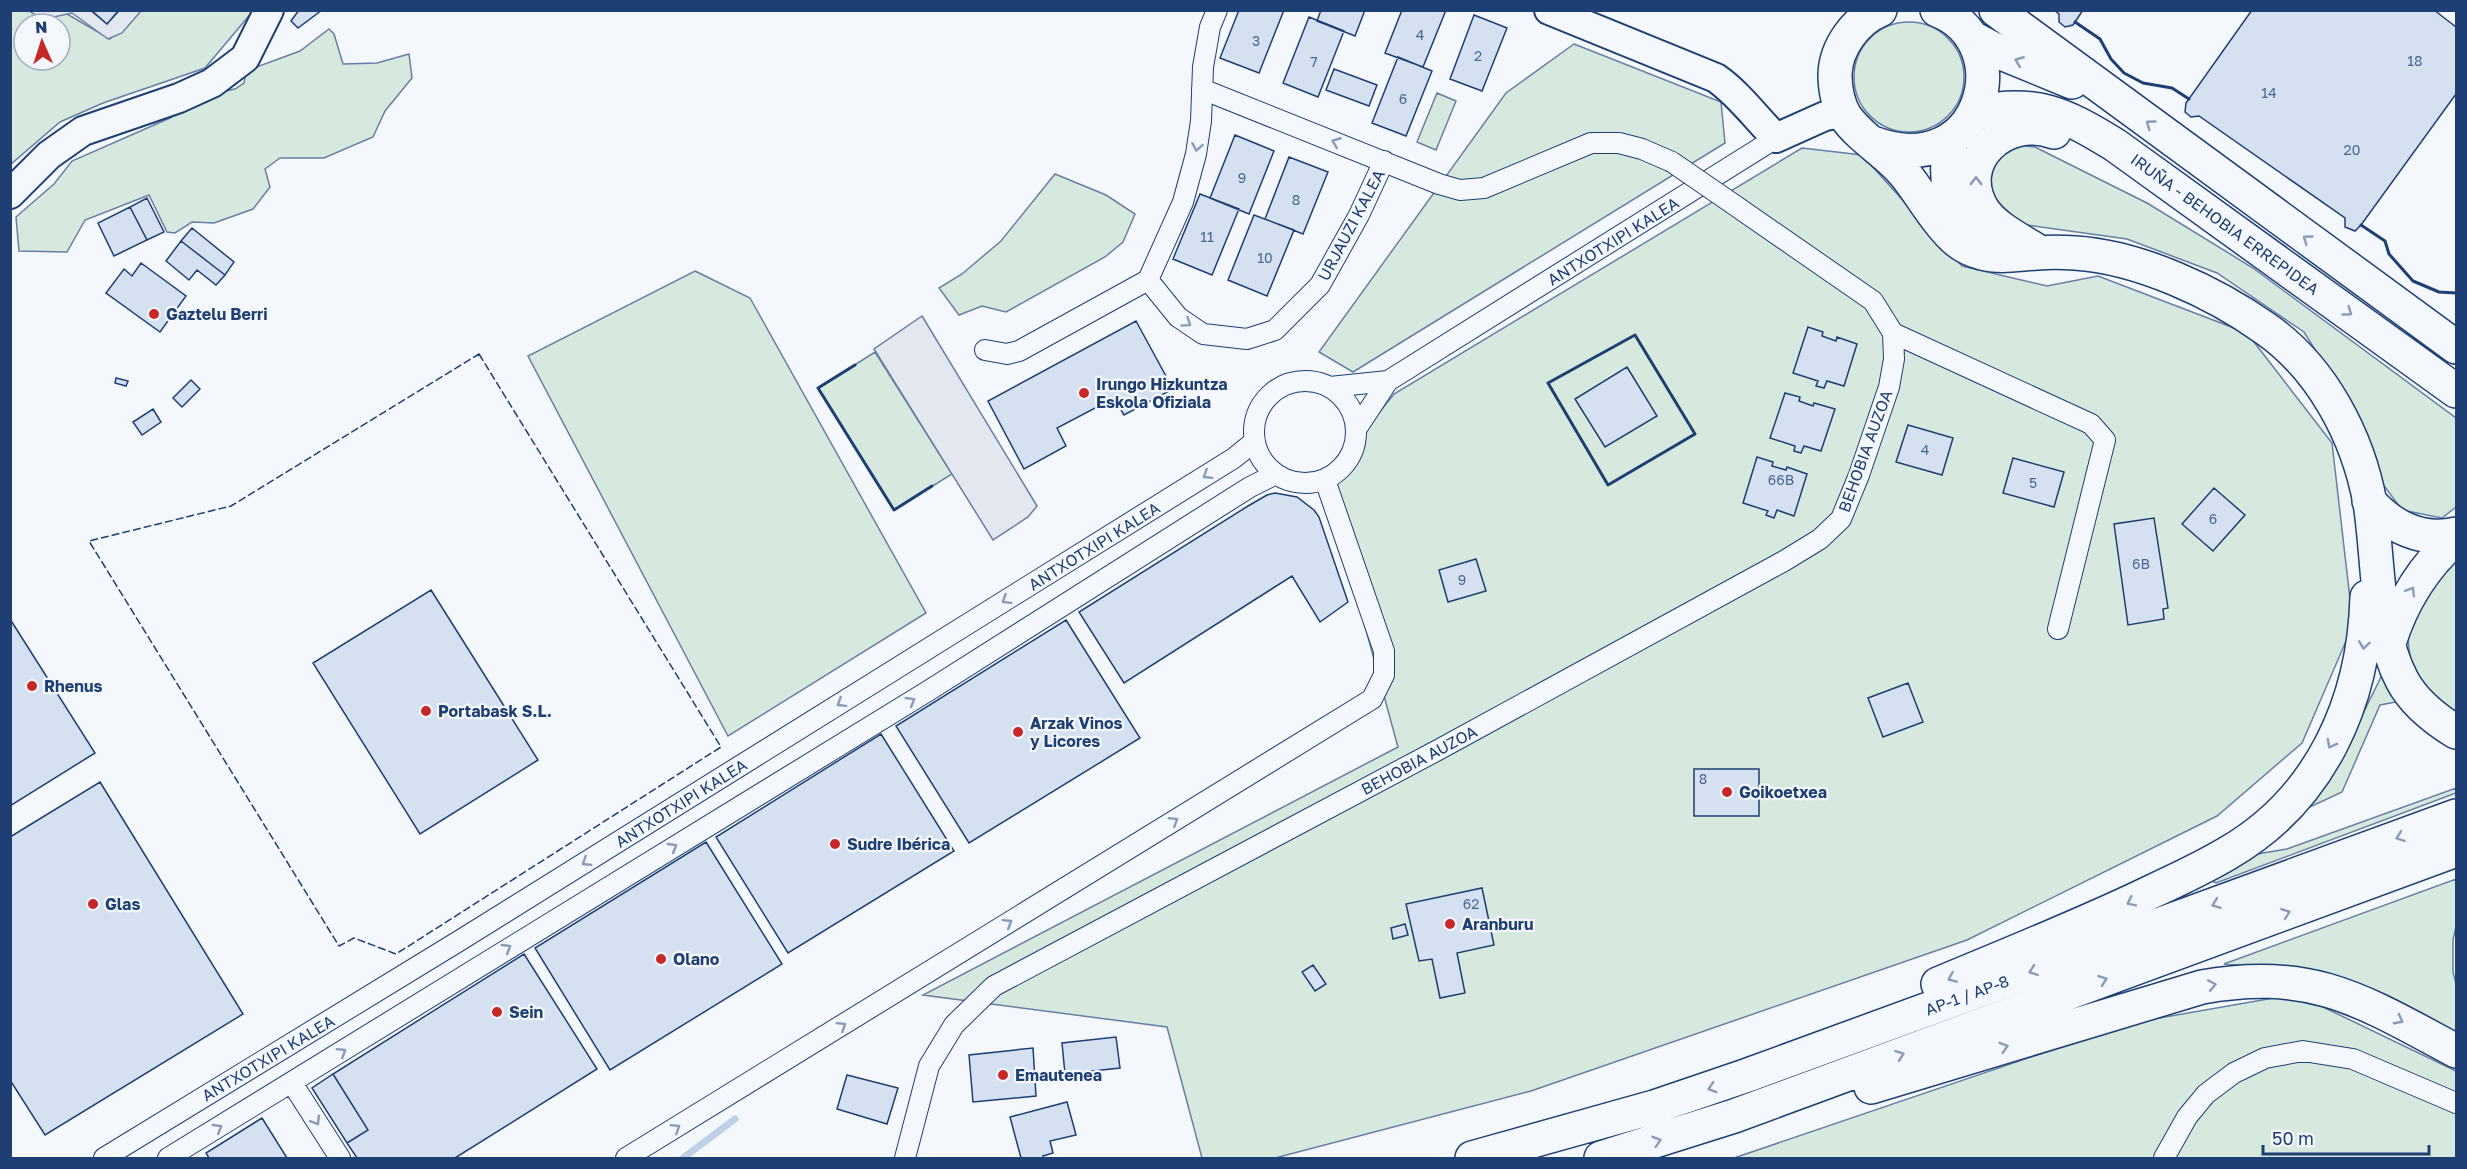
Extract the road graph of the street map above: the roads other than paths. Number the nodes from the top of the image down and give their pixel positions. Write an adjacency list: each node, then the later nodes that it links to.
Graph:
1 (270, 10): 19 (street)
2 (1217, 10): 10 (street)
3 (1549, 10): 14 (street)
4 (1840, 10): 9 (highway)
5 (1880, 10): 9 (highway)
6 (1937, 10): 8 (highway)
7 (1996, 10): 11 (highway)
8 (1971, 37): 11 (highway, one-way to 8); 13 (highway)
9 (1841, 50): 12 (highway)
10 (1202, 89): 17 (street, URJAUZI KALEA, one-way to 10); 21 (street, one-way to 21)
11 (2113, 98): 23 (highway, one-way to 11)
12 (1843, 113): 14 (street, ANTXOTXIPI KALEA); 16 (highway)
13 (1975, 113): 15 (highway); 18 (highway, IRUÑA - BEHOBIA ERREPIDEA)
14 (1776, 138): 25 (street, ANTXOTXIPI KALEA)
15 (1951, 139): 16 (highway); 20 (highway)
16 (1874, 143): 20 (highway)
17 (1384, 161): 21 (street, URJAUZI KALEA, one-way to 17); 22 (street, bridge)
18 (2180, 191): 20 (highway, one-way to 18); 27 (highway, IRUÑA - BEHOBIA ERREPIDEA, one-way to 27)
19 (10, 194)
20 (2039, 252): 32 (highway)
21 (1148, 280): 24 (street)
22 (1893, 333): 34 (street); 48 (street, BEHOBIA AUZOA)
23 (2457, 347)
24 (985, 350)
25 (1388, 381): 26 (street, ANTXOTXIPI KALEA); 28 (street, ANTXOTXIPI KALEA)
26 (1330, 387): 28 (street); 29 (street)
27 (2457, 391)
28 (1357, 428): 31 (street)
29 (1255, 441): 30 (street); 44 (street, ANTXOTXIPI KALEA, one-way to 44)
30 (1276, 474): 31 (street); 41 (street, ANTXOTXIPI KALEA, one-way to 30)
31 (1325, 480): 47 (street, one-way to 31)
32 (2366, 491): 33 (highway); 35 (highway); 40 (highway, one-way to 40)
33 (2457, 536): 35 (highway, one-way to 33)
34 (2058, 629)
35 (2388, 644): 36 (highway)
36 (2457, 732)
37 (2457, 816): 40 (highway, AP-1 / AP-8, one-way to 40)
38 (2457, 850): 43 (highway, AP-1 / AP-8, one-way to 38)
39 (2457, 1051): 43 (highway, one-way to 39)
40 (1748, 1076): 49 (highway, AP-1 / AP-8, one-way to 49)
41 (292, 1083): 45 (street, ANTXOTXIPI KALEA, one-way to 41); 46 (street, one-way to 46)
42 (2457, 1103): 51 (street)
43 (1734, 1116): 50 (highway, AP-1 / AP-8, one-way to 43)
44 (104, 1158)
45 (168, 1158)
46 (340, 1158)
47 (626, 1158)
48 (905, 1158)
49 (1472, 1158)
50 (1601, 1158)
51 (2164, 1158)

